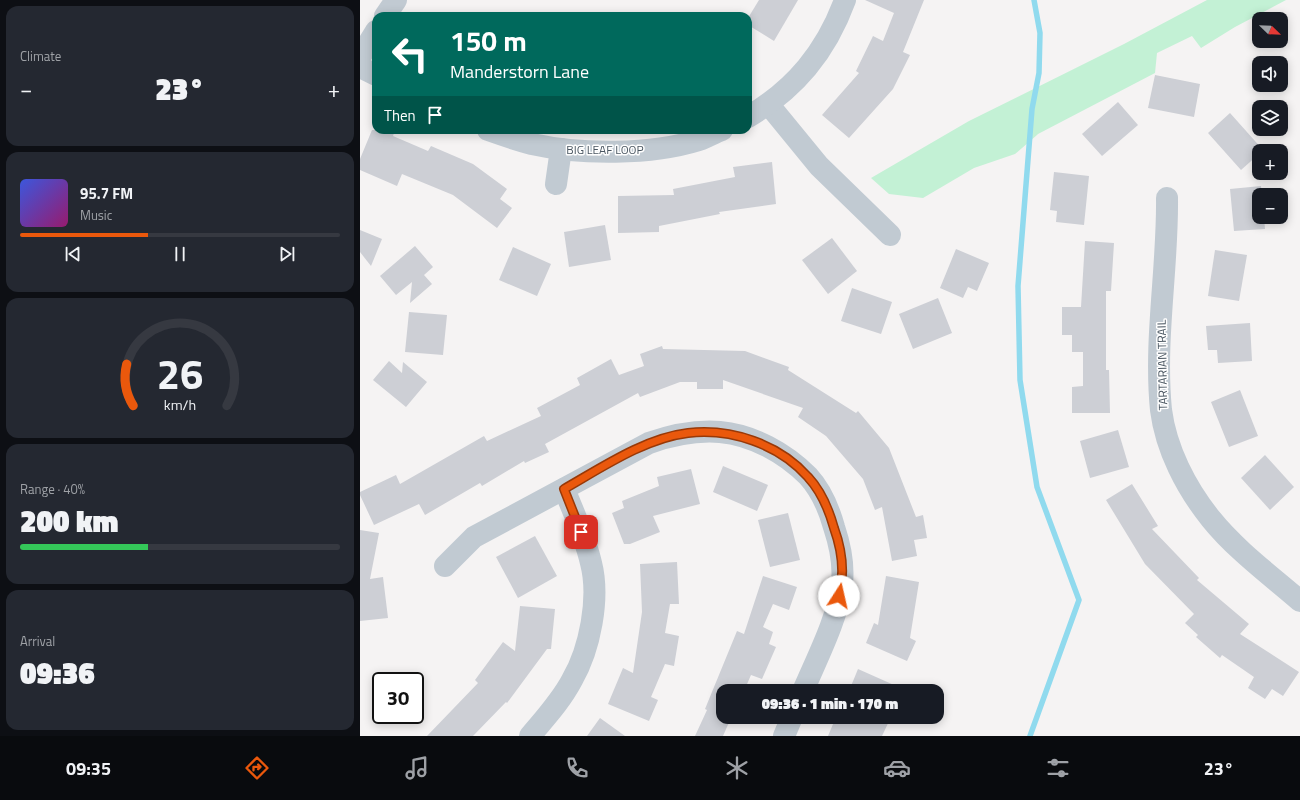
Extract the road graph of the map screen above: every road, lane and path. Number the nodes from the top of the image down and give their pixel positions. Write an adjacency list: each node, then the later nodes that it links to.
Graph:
1 (396, 0): 3 (street)
2 (846, 0): 8 (street)
3 (388, 12)
4 (372, 38): 5 (street)
5 (360, 57)
6 (360, 67): 7 (street)
7 (372, 74)
8 (769, 105): 9 (street); 15 (street)
9 (752, 115)
10 (501, 134): 12 (street, BIG LEAF LOOP)
11 (713, 134): 12 (street, BIG LEAF LOOP)
12 (561, 149): 13 (street)
13 (556, 184)
14 (1167, 198): 18 (street, TARTARIAN TRAIL)
15 (890, 235)
16 (564, 489): 17 (street); 19 (street); 21 (street)
17 (445, 566)
18 (1300, 601)
19 (806, 684)
20 (789, 724): 22 (street)
21 (530, 736)
22 (784, 736)

